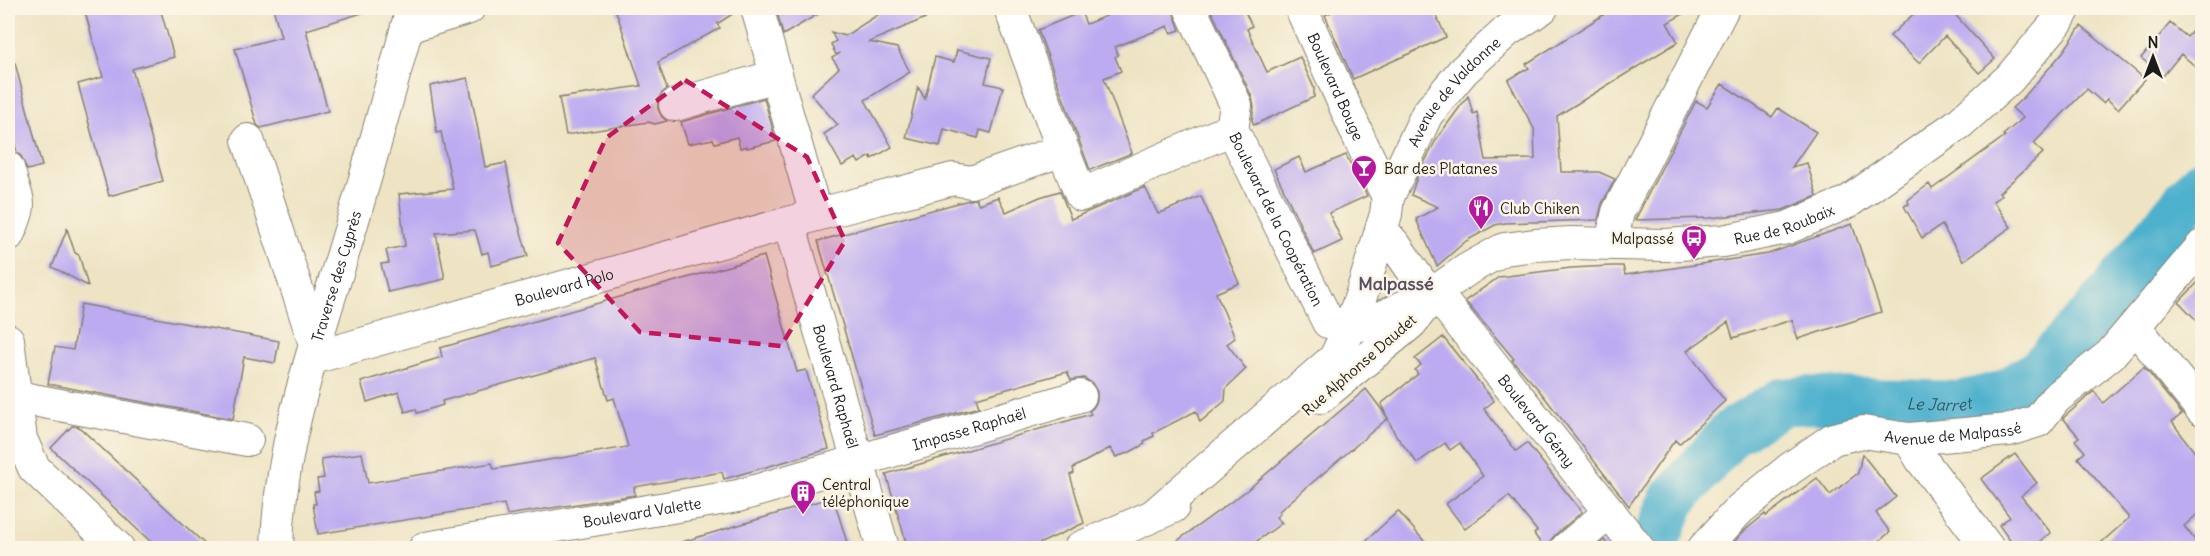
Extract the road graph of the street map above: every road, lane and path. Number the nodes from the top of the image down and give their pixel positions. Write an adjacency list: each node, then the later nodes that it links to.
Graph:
1 (469, 8): 9 (street)
2 (757, 8): 10 (street, Boulevard Raphaël)
3 (1010, 8): 14 (street)
4 (1190, 8): 12 (street)
5 (1301, 8): 16 (street, Boulevard Bouge)
6 (1542, 8): 16 (street, Avenue de Valdonne)
7 (1723, 8): 20 (street)
8 (2065, 8): 20 (street, Rue de Roubaix)
9 (410, 17): 26 (street, Traverse des Cyprès)
10 (776, 76): 11 (street); 17 (street, Boulevard Raphaël)
11 (675, 105)
12 (1232, 129): 14 (street, Boulevard de la Coopération); 23 (street, Boulevard de la Coopération)
13 (248, 140): 26 (street)
14 (1063, 150): 17 (street)
15 (8, 168): 19 (street)
16 (1388, 197): 18 (street, Avenue de Valdonne)
17 (802, 219): 26 (street, Boulevard Polo); 32 (street, Boulevard Raphaël)
18 (1381, 229): 22 (street); 23 (street, Avenue de Valdonne)
19 (8, 235)
20 (1611, 243): 22 (street, Rue de Roubaix)
21 (2202, 246): 24 (street, Avenue de Malpassé)
22 (1435, 292): 23 (street, Rue Alphonse Daudet); 33 (street, Rue Alphonse Daudet); 34 (street, Boulevard Gémy)
23 (1350, 326): 33 (street, Rue Alphonse Daudet)
24 (2135, 327): 29 (street); 30 (street, Avenue de Malpassé)
25 (8, 339): 28 (street)
26 (314, 351): 36 (street, Traverse des Cyprès)
27 (1080, 396): 32 (street, Impasse Raphaël)
28 (17, 397): 31 (street); 35 (street)
29 (2202, 410)
30 (1909, 439): 41 (street, Avenue de Malpassé); 42 (street)
31 (247, 440)
32 (858, 462): 37 (street, Boulevard Valette); 38 (street, Boulevard Raphaël)
33 (1155, 514): 39 (street, Rue Alphonse Daudet)
34 (1625, 532): 40 (street)
35 (118, 549)
36 (277, 549)
37 (425, 549)
38 (883, 549)
39 (1080, 549)
40 (1567, 549)
41 (1704, 549)
42 (1988, 549)

